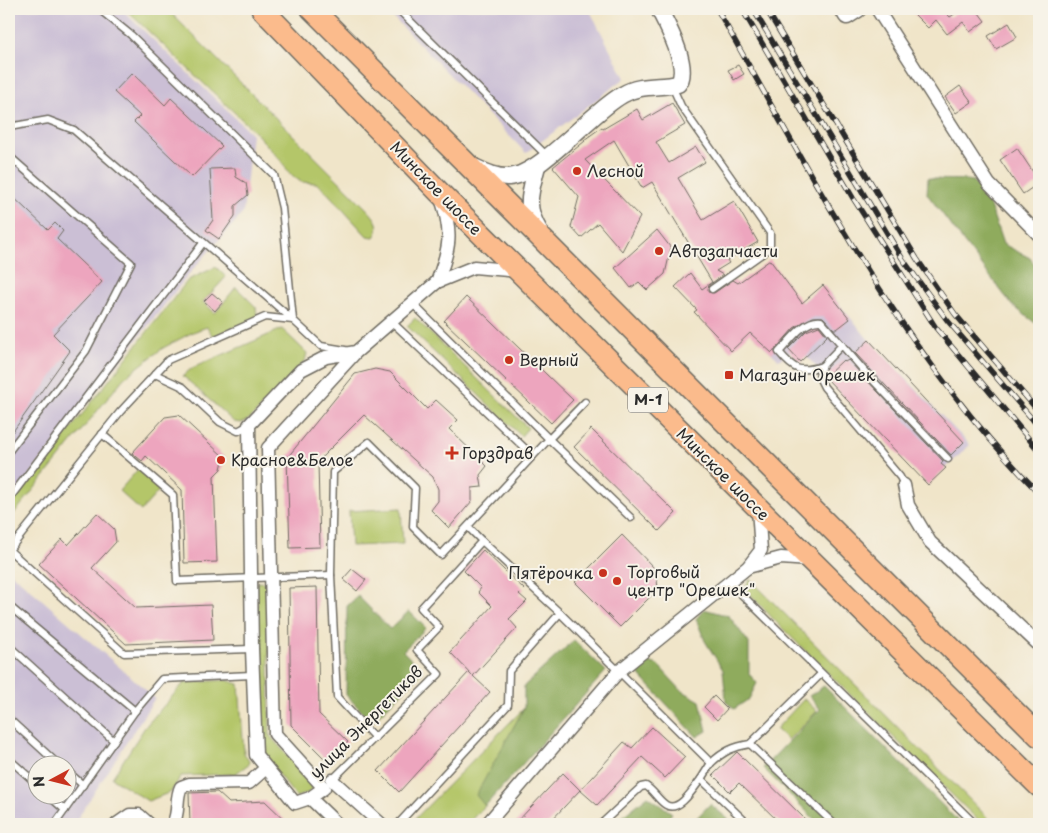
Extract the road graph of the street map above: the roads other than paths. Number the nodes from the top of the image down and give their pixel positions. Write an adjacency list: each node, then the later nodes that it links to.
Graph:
1 (99, 9): 20 (lane)
2 (262, 9): 12 (highway, Минское шоссе / М-1)
3 (312, 9): 11 (highway, М-1)
4 (398, 9): 10 (lane)
5 (659, 9): 7 (street)
6 (878, 9): 13 (street)
7 (672, 85): 10 (street); 18 (lane)
8 (9, 128): 14 (lane)
9 (9, 156): 30 (lane)
10 (542, 161): 11 (street); 15 (street)
11 (464, 162): 15 (highway, М-1)
12 (440, 192): 16 (highway, Минское шоссе / М-1); 17 (street)
13 (1039, 235)
14 (203, 243): 20 (lane); 34 (lane)
15 (548, 244): 56 (highway, М-1)
16 (519, 272): 17 (street); 35 (highway, Минское шоссе / М-1)
17 (436, 282): 19 (street)
18 (712, 289)
19 (412, 303): 21 (street); 29 (lane)
20 (293, 320): 23 (lane); 25 (lane)
21 (391, 321): 23 (street); 31 (lane)
22 (842, 345): 24 (lane); 24 (lane); 32 (lane)
23 (356, 352): 27 (street); 43 (street)
24 (822, 366): 33 (lane)
25 (155, 374): 27 (lane); 28 (lane)
26 (585, 402): 29 (lane)
27 (250, 425): 44 (street, улица Энергетиков)
28 (102, 434): 39 (lane); 44 (lane)
29 (549, 439): 31 (lane); 36 (lane)
30 (9, 451)
31 (533, 456): 37 (lane)
32 (948, 459)
33 (904, 485): 48 (street)
34 (9, 499)
35 (758, 509): 40 (highway, Минское шоссе / М-1); 41 (street)
36 (631, 518)
37 (468, 527): 38 (lane); 42 (lane)
38 (482, 541): 47 (lane); 57 (lane, улица Энергетиков)
39 (9, 550): 50 (lane)
40 (809, 560): 41 (street); 69 (highway, Минское шоссе / М-1)
41 (748, 567): 45 (street)
42 (331, 575): 43 (lane); 57 (lane)
43 (273, 577): 44 (lane); 67 (street)
44 (252, 578): 50 (street, улица Энергетиков)
45 (729, 582): 51 (street); 52 (lane)
46 (9, 606): 54 (lane)
47 (560, 613): 51 (lane); 79 (lane)
48 (1039, 644)
49 (9, 646): 58 (lane)
50 (252, 649): 53 (street, улица Энергетиков)
51 (618, 672): 62 (lane); 80 (street)
52 (821, 674): 59 (lane); 84 (lane)
53 (252, 675): 54 (lane); 63 (street, улица Энергетиков)
54 (136, 711): 58 (lane)
55 (9, 719): 60 (lane)
56 (1039, 736)
57 (375, 738): 67 (lane, улица Энергетиков)
58 (114, 741): 68 (lane)
59 (750, 744): 62 (lane); 83 (lane)
60 (49, 756)
61 (9, 759): 64 (lane)
62 (711, 763): 65 (lane)
63 (266, 768): 70 (street, улица Энергетиков); 76 (street)
64 (28, 776)
65 (701, 779): 81 (lane); 82 (lane)
66 (78, 781): 68 (lane)
67 (328, 784): 70 (street, улица Энергетиков); 78 (street)
68 (83, 785): 72 (lane)
69 (1039, 786)
70 (310, 798): 77 (street)
71 (60, 806): 72 (lane)
72 (65, 810): 73 (lane)
73 (55, 824)
74 (118, 824): 75 (street)
75 (149, 824)
76 (173, 824)
77 (337, 824)
78 (381, 824)
79 (398, 824)
80 (488, 824)
81 (602, 824)
82 (748, 824)
83 (834, 824)
84 (975, 824)

